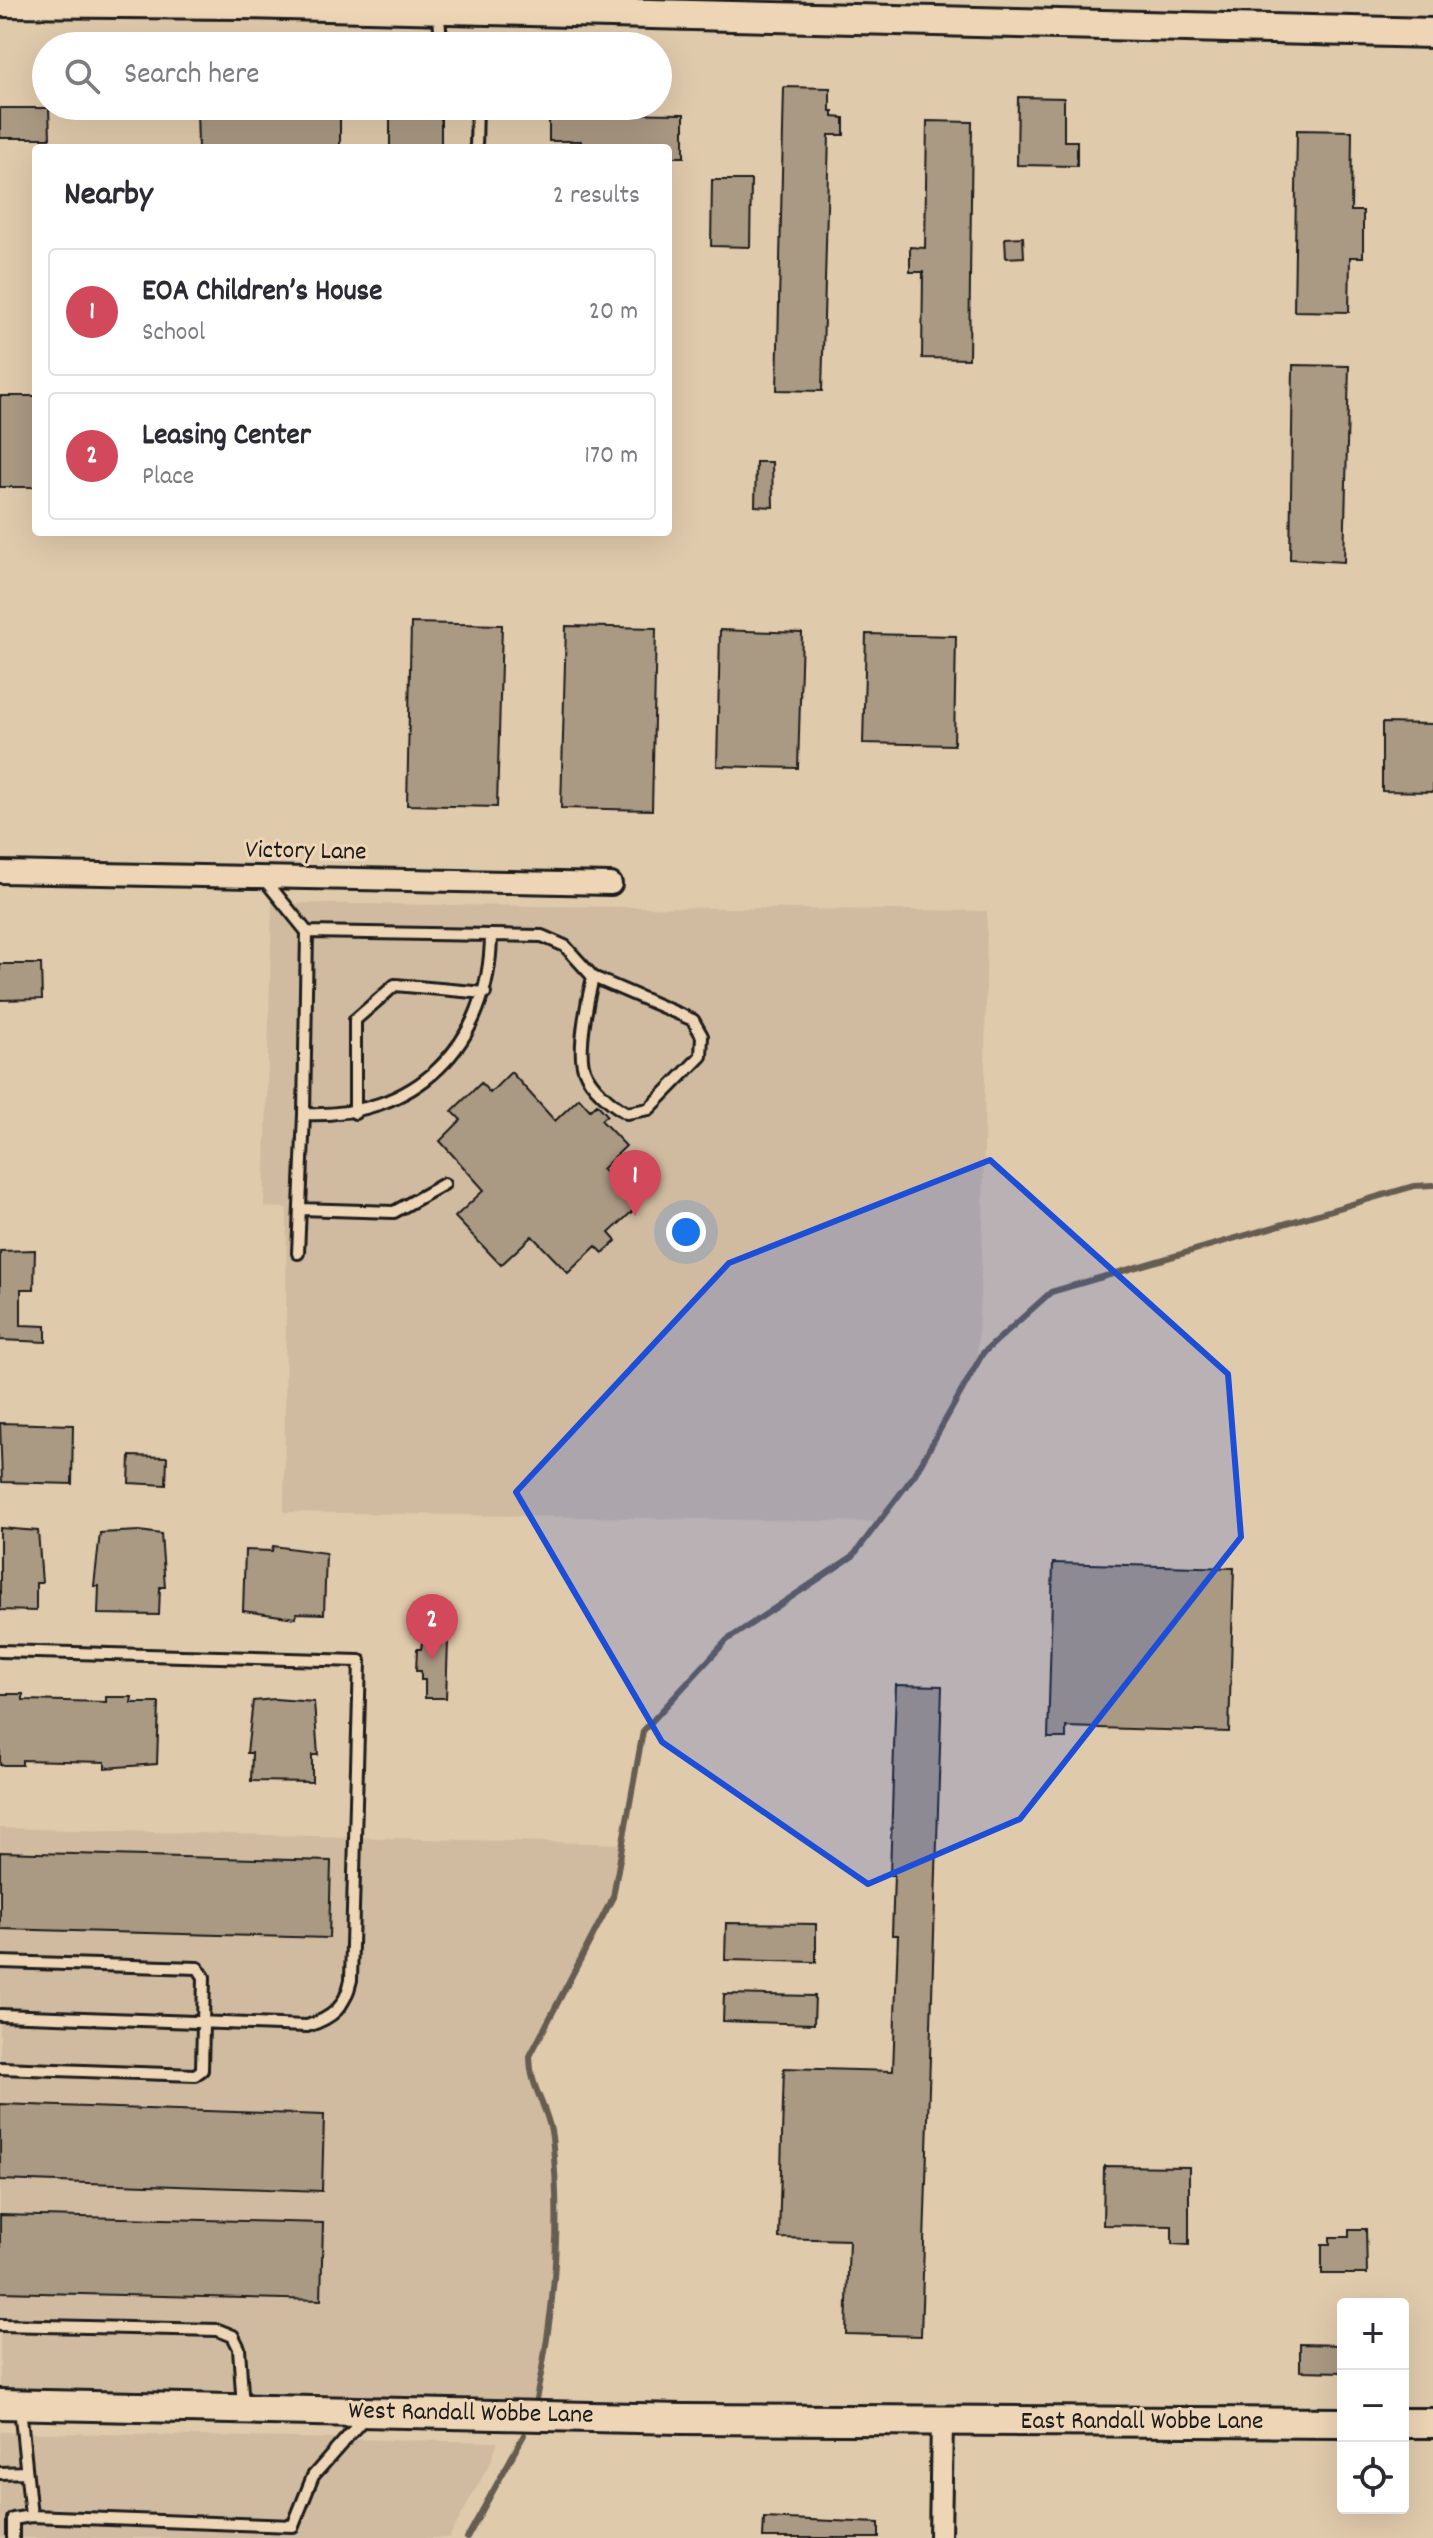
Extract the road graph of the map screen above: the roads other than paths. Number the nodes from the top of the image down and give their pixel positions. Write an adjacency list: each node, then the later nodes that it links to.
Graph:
1 (0, 2): 2 (street)
2 (240, 2): 3 (street)
3 (438, 9): 4 (lane); 5 (street)
4 (440, 32)
5 (1433, 33)
6 (477, 120): 7 (lane)
7 (476, 144)
8 (0, 872): 9 (street, Victory Lane)
9 (262, 877): 10 (street, Victory Lane); 11 (lane)
10 (611, 884)
11 (307, 932): 12 (lane); 16 (lane)
12 (491, 935): 13 (lane); 14 (lane)
13 (593, 977): 13 (lane)
14 (485, 993): 15 (lane); 15 (lane)
15 (355, 1113): 16 (lane)
16 (304, 1114): 18 (lane)
17 (444, 1184): 18 (lane)
18 (300, 1209): 19 (lane)
19 (298, 1253)
20 (0, 1651): 23 (lane)
21 (0, 1962): 23 (lane)
22 (0, 2015): 23 (lane)
23 (203, 2022): 24 (lane)
24 (0, 2068)
25 (0, 2325): 27 (lane)
26 (10, 2405): 27 (street, West Randall Wobbe Lane); 33 (lane)
27 (244, 2409): 28 (street, West Randall Wobbe Lane)
28 (370, 2412): 29 (street, West Randall Wobbe Lane); 35 (lane)
29 (942, 2421): 30 (street, East Randall Wobbe Lane); 37 (street)
30 (1337, 2423)
31 (1409, 2423): 32 (street)
32 (1433, 2423)
33 (26, 2472): 34 (lane); 35 (lane)
34 (0, 2473)
35 (31, 2516): 36 (lane)
36 (13, 2538)
37 (940, 2538)

